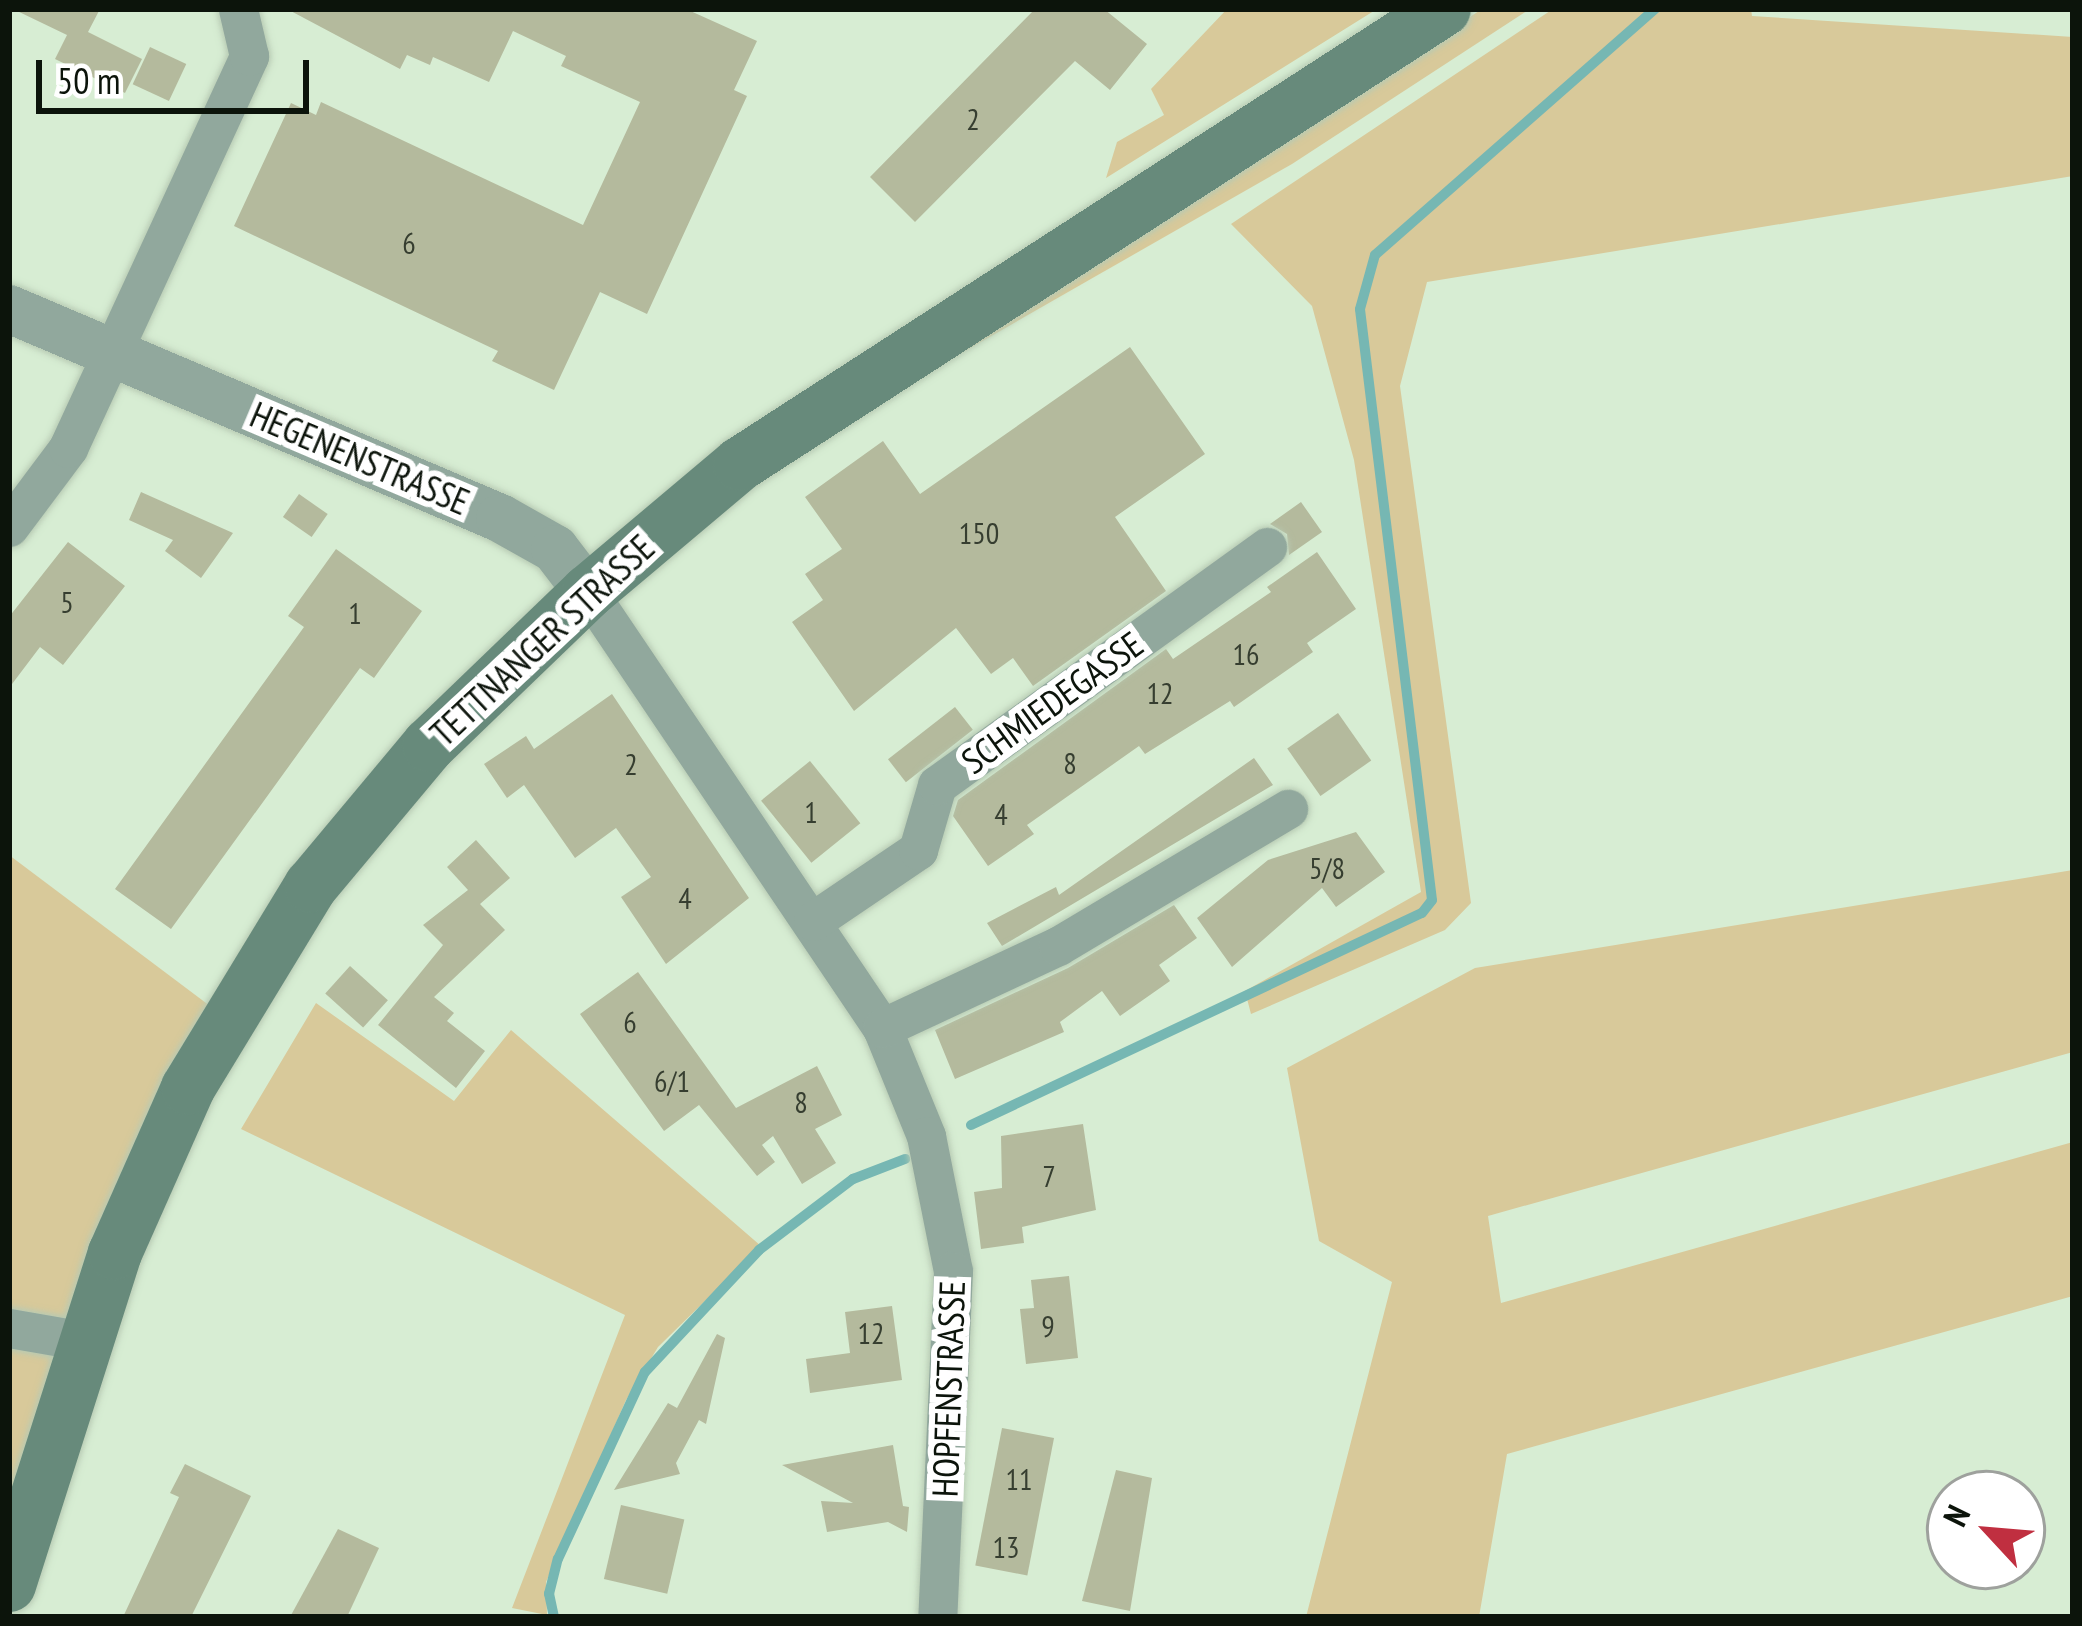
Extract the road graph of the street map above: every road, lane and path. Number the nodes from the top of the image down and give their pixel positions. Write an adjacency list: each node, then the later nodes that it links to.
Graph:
1 (238, 9): 4 (street)
2 (1444, 9): 7 (main road, TETTNANGER STRASSE)
3 (9, 309): 4 (street, HEGENENSTRASSE)
4 (112, 350): 5 (street); 7 (street, HEGENENSTRASSE)
5 (9, 527)
6 (1267, 547): 9 (street, SCHMIEDEGASSE)
7 (588, 592): 9 (street, HOPFENSTRASSE); 12 (main road, TETTNANGER STRASSE)
8 (1288, 809): 10 (street)
9 (813, 921): 10 (street, HOPFENSTRASSE)
10 (882, 1028): 14 (street, HOPFENSTRASSE)
11 (9, 1328): 12 (street)
12 (84, 1341): 13 (main road, TETTNANGER STRASSE)
13 (9, 1585)
14 (937, 1617)

